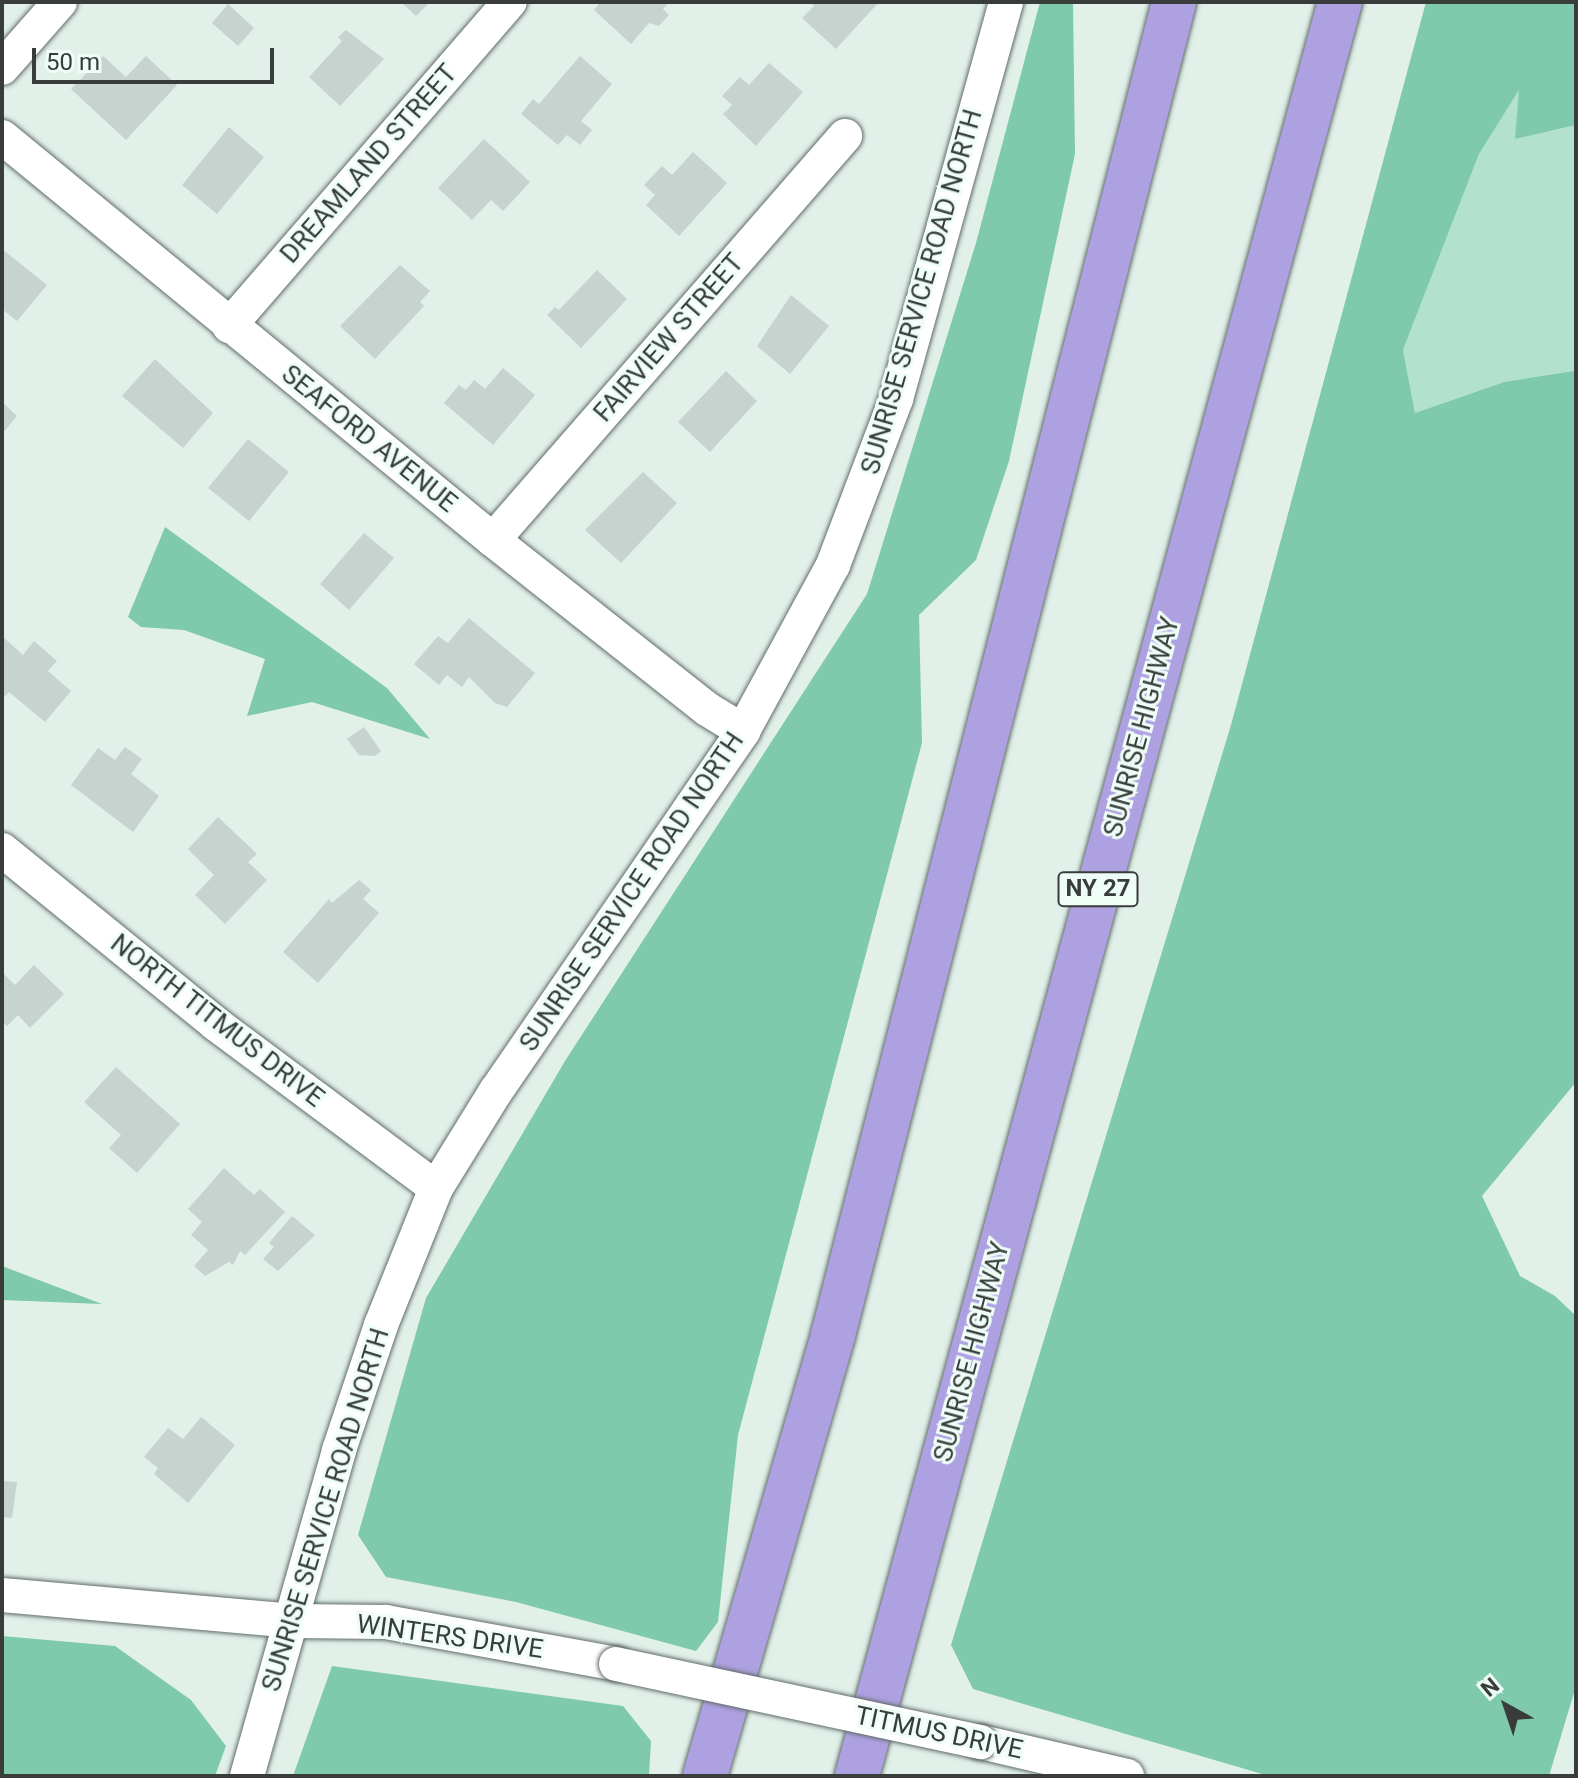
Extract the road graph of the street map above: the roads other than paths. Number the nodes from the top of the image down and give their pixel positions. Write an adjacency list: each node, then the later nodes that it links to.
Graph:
1 (60, 2): 6 (street)
2 (510, 2): 9 (street, DREAMLAND STREET)
3 (1006, 2): 11 (street, SUNRISE SERVICE ROAD NORTH)
4 (1174, 2): 18 (highway)
5 (1340, 2): 19 (highway, SUNRISE HIGHWAY / NY 27)
6 (2, 68)
7 (845, 136): 10 (street, FAIRVIEW STREET)
8 (2, 137): 9 (street, SEAFORD AVENUE)
9 (229, 326): 10 (street, SEAFORD AVENUE)
10 (493, 540): 11 (street, SEAFORD AVENUE)
11 (743, 731): 13 (street, SUNRISE SERVICE ROAD NORTH)
12 (2, 850): 13 (street, NORTH TITMUS DRIVE)
13 (436, 1188): 15 (street, SUNRISE SERVICE ROAD NORTH)
14 (2, 1595): 15 (street, WINTERS DRIVE)
15 (294, 1621): 16 (street, WINTERS DRIVE, bridge); 17 (street, SUNRISE SERVICE ROAD NORTH)
16 (798, 1703): 20 (street, TITMUS DRIVE, bridge)
17 (247, 1776)
18 (705, 1776)
19 (857, 1776)
20 (1127, 1776)

